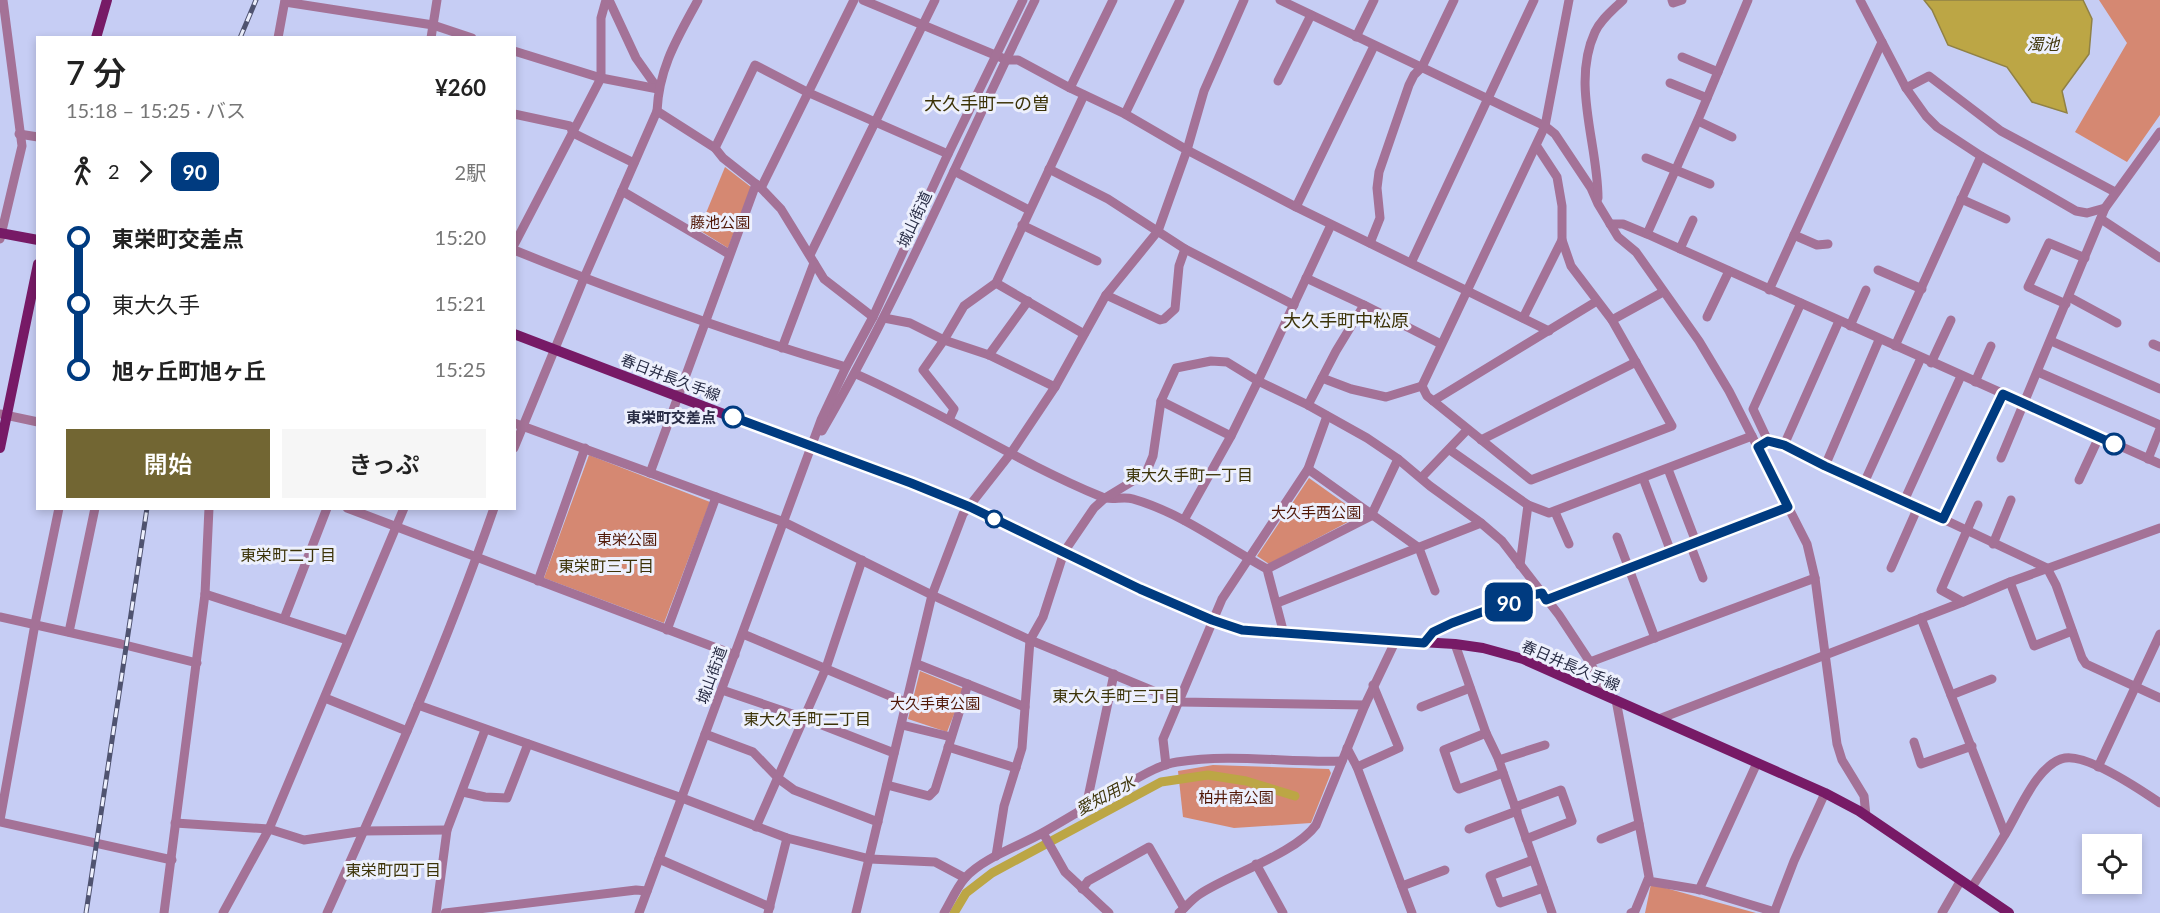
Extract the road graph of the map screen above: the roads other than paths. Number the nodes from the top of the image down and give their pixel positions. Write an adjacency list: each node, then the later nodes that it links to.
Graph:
1 (3, 0): 59 (street)
2 (107, 0): 28 (main road)
3 (437, 0): 26 (street)
4 (608, 0): 41 (street); 46 (street)
5 (698, 0): 46 (street)
6 (854, 0): 47 (street)
7 (863, 0): 27 (street)
8 (935, 0): 27 (street)
9 (1023, 0): 36 (street, 城山街道)
10 (1035, 0): 38 (street, 城山街道)
11 (1113, 0): 44 (street)
12 (1180, 0): 53 (street)
13 (1244, 0): 64 (street)
14 (1374, 0): 32 (street)
15 (1454, 0): 39 (street)
16 (1534, 0): 50 (street)
17 (1569, 0): 56 (street)
18 (1623, 0): 77 (street)
19 (1672, 0): 20 (street)
20 (1682, 0)
21 (1748, 0): 40 (street)
22 (1860, 0): 33 (street)
23 (285, 1): 26 (street); 29 (street)
24 (1287, 1): 25 (street)
25 (1311, 15): 32 (street); 42 (street)
26 (433, 25): 30 (street); 31 (street)
27 (923, 25): 36 (street); 55 (street)
28 (97, 36)
29 (278, 36)
30 (431, 36)
31 (466, 36)
32 (1356, 37): 34 (street)
33 (1882, 42): 45 (street); 90 (street)
34 (1374, 46): 39 (street); 78 (street)
35 (516, 52): 41 (street)
36 (996, 56): 38 (street); 65 (street, 城山街道)
37 (1682, 57): 40 (street)
38 (1006, 60): 44 (street); 71 (street, 城山街道)
39 (1422, 67): 50 (street); 94 (street)
40 (1718, 72): 49 (street)
41 (601, 78): 46 (street); 58 (street)
42 (1278, 81)
43 (1671, 82): 49 (street)
44 (1070, 88): 48 (street)
45 (1906, 88): 66 (street); 75 (street)
46 (658, 89): 51 (street)
47 (807, 92): 55 (street); 63 (street); 73 (street)
48 (1084, 95): 53 (street); 69 (street)
49 (1707, 98): 54 (street)
50 (1488, 99): 56 (street); 104 (street)
51 (657, 111): 63 (street); 68 (street)
52 (516, 114): 58 (street)
53 (1125, 114): 64 (street)
54 (1698, 121): 60 (street); 70 (street)
55 (874, 123): 65 (street); 102 (street)
56 (1545, 126): 62 (street); 77 (street)
57 (2160, 132): 75 (street)
58 (573, 133): 68 (street); 93 (street)
59 (19, 134): 61 (street); 89 (street)
60 (1732, 137)
61 (36, 138)
62 (1536, 145): 92 (street); 114 (street)
63 (715, 148): 73 (street)
64 (1187, 150): 78 (street); 87 (street)
65 (948, 154): 123 (street, 城山街道)
66 (1981, 156): 76 (street); 79 (street)
67 (1646, 158): 70 (street)
68 (634, 163): 74 (street)
69 (1048, 169): 80 (street); 87 (street)
70 (1676, 170): 72 (street); 88 (street)
71 (954, 171): 80 (street); 125 (street, 城山街道)
72 (1710, 184)
73 (758, 186): 99 (street); 102 (street)
74 (622, 191): 99 (street); 108 (street)
75 (2115, 192): 79 (street)
76 (1961, 199): 81 (street); 111 (street)
77 (1598, 204): 84 (street)
78 (1296, 207): 86 (street)
79 (2105, 208): 82 (street)
80 (1029, 210): 85 (street)
81 (2006, 219)
82 (2101, 219): 100 (street); 101 (street)
83 (1693, 220): 97 (street)
84 (1610, 224): 88 (street); 115 (street)
85 (1022, 225): 103 (street); 110 (street)
86 (1331, 225): 94 (street); 109 (street)
87 (1158, 231): 96 (street); 116 (street)
88 (1647, 234): 97 (street)
89 (0, 235): 91 (main road)
90 (1794, 235): 95 (street); 112 (street)
91 (36, 240)
92 (1562, 240): 118 (street); 126 (street)
93 (516, 241)
94 (1370, 243): 104 (street)
95 (1828, 244)
96 (1185, 249): 116 (street); 121 (street)
97 (1680, 249): 106 (street)
98 (516, 251): 108 (street)
99 (729, 254): 129 (street)
100 (2085, 258): 119 (street); 119 (street)
101 (2160, 258)
102 (812, 259): 123 (street); 142 (street)
103 (1097, 261)
104 (1411, 263): 114 (street)
105 (1878, 270): 111 (street)
106 (1729, 272): 112 (street); 124 (street)
107 (36, 273): 164 (main road)
108 (584, 278): 129 (street); 143 (street)
109 (1306, 278): 121 (street); 122 (street)
110 (996, 283): 117 (street); 136 (street)
111 (1922, 289): 140 (street)
112 (1769, 290): 120 (street)
113 (1866, 290): 132 (street)
114 (1468, 291): 126 (street); 139 (street)
115 (1663, 292): 127 (street); 172 (street)
116 (1106, 295): 134 (street)
117 (1028, 301): 134 (street); 144 (street)
118 (1597, 301): 127 (street); 133 (street)
119 (2068, 301): 131 (street); 138 (street)
120 (1802, 303): 130 (street); 175 (street)
121 (1294, 305): 153 (street)
122 (1364, 305): 139 (street); 152 (street)
123 (873, 317): 148 (street, 城山街道)
124 (1707, 317)
125 (884, 318): 136 (street); 150 (street, 城山街道)
126 (1522, 318): 133 (street)
127 (1612, 320): 146 (street)
128 (1951, 320): 147 (street)
129 (705, 321): 142 (street); 159 (street)
130 (1839, 321): 132 (street); 176 (street)
131 (2117, 323)
132 (1850, 326): 137 (street)
133 (1549, 331): 161 (street)
134 (1084, 334): 156 (street)
135 (516, 335): 143 (main road, 春日井長久手線)
136 (944, 340): 144 (street); 166 (street)
137 (1879, 340): 140 (street); 187 (street)
138 (2051, 341): 149 (street); 157 (street)
139 (1441, 344): 155 (street)
140 (1895, 346): 145 (street)
141 (1991, 346): 154 (street)
142 (782, 348): 148 (street)
143 (556, 349): 159 (main road, 春日井長久手線); 168 (street)
144 (989, 355): 156 (street)
145 (1921, 358): 147 (street); 194 (street)
146 (1636, 362): 174 (street); 174 (street)
147 (1931, 363): 151 (street)
148 (846, 368): 180 (street, 城山街道)
149 (2038, 372): 162 (street); 169 (street)
150 (856, 374): 166 (street); 180 (street, 城山街道)
151 (1961, 376): 154 (street); 198 (street)
152 (1322, 378): 155 (street); 163 (street)
153 (1258, 381): 160 (street); 163 (street); 171 (street)
154 (1975, 382): 158 (street)
155 (1422, 386): 161 (street)
156 (1055, 387): 182 (street)
157 (2160, 389)
158 (2003, 394): 162 (street); 213 (street)
159 (678, 396): 180 (main road, 春日井長久手線); 190 (street)
160 (1161, 401): 171 (street); 196 (street)
161 (1433, 401): 170 (street)
162 (2025, 404): 173 (street); 183 (street)
163 (1308, 405): 165 (street)
164 (3, 415): 167 (street); 178 (main road)
165 (1327, 416): 184 (street); 189 (street)
166 (950, 420): 182 (street)
167 (36, 422)
168 (518, 424): 179 (street)
169 (2160, 427): 185 (street)
170 (1467, 430): 174 (street); 181 (street)
171 (1231, 436): 214 (street)
172 (1752, 436): 177 (street); 188 (street)
173 (2099, 437): 185 (street); 193 (street)
174 (1481, 440)
175 (1768, 441): 176 (street); 177 (street)
176 (1784, 445): 187 (street)
177 (1758, 447): 202 (street)
178 (0, 448)
179 (585, 448): 190 (street); 237 (street)
180 (813, 448): 201 (main road, 春日井長久手線); 215 (street, 城山街道)
181 (1450, 450): 191 (street); 200 (street)
182 (1011, 453): 196 (street); 201 (street)
183 (2001, 458)
184 (1398, 459): 191 (street); 212 (street)
185 (2148, 459): 186 (street)
186 (2160, 464)
187 (1825, 466): 194 (street)
188 (1668, 468): 192 (street); 221 (street)
189 (1308, 469): 212 (street); 228 (street)
190 (650, 472): 195 (street)
191 (1422, 477): 216 (street)
192 (1643, 478): 211 (street); 226 (street)
193 (2079, 480)
194 (1864, 483): 198 (street)
195 (716, 497): 215 (street); 250 (street)
196 (1105, 498): 214 (street); 225 (street)
197 (2011, 500): 223 (street)
198 (1904, 501): 203 (street)
199 (1978, 505): 219 (street)
200 (1528, 506): 211 (street); 230 (street)
201 (970, 507): 225 (main road, 春日井長久手線); 241 (street)
202 (1788, 507): 221 (street); 236 (street)
203 (1918, 507): 213 (street); 232 (street)
204 (59, 510): 249 (street)
205 (95, 510): 252 (street)
206 (209, 510): 240 (street)
207 (326, 510): 247 (street)
208 (352, 510): 217 (street)
209 (403, 510): 217 (street)
210 (493, 510): 227 (street)
211 (1555, 512): 222 (street)
212 (1371, 516): 224 (street); 234 (street)
213 (1943, 519): 219 (street)
214 (1184, 520): 228 (street)
215 (784, 522): 229 (street); 253 (street, 城山街道)
216 (1481, 523): 224 (street); 230 (street)
217 (396, 527): 227 (street); 257 (street)
218 (2160, 528): 233 (street)
219 (1967, 532): 223 (street); 243 (street)
220 (1617, 537): 231 (street)
221 (1693, 543): 226 (street); 235 (street)
222 (1569, 544)
223 (1993, 544): 233 (street)
224 (1419, 548): 239 (street); 244 (street)
225 (1064, 552): 248 (main road, 春日井長久手線); 258 (street)
226 (1671, 552): 231 (street)
227 (477, 557): 237 (street); 282 (street)
228 (1248, 559): 234 (street); 248 (street)
229 (862, 560): 241 (street); 267 (street)
230 (1520, 565): 242 (street)
231 (1629, 568): 242 (street); 256 (street)
232 (1891, 568)
233 (2047, 568): 238 (street); 251 (street)
234 (1267, 569): 244 (street)
235 (1703, 578)
236 (1815, 578): 256 (street); 263 (street)
237 (538, 581): 250 (street)
238 (2010, 582): 243 (street); 251 (street)
239 (1435, 591)
240 (205, 594): 247 (street); 265 (street)
241 (932, 595): 258 (street); 266 (street)
242 (1544, 596): 260 (street); 264 (street)
243 (1963, 602): 246 (street)
244 (1277, 603): 254 (street)
245 (0, 617): 249 (street)
246 (1921, 618): 263 (street); 276 (street)
247 (284, 619): 257 (street)
248 (1212, 620): 254 (main road, 春日井長久手線); 280 (street)
249 (35, 624): 252 (street); 307 (street)
250 (667, 630): 262 (street)
251 (2072, 631): 272 (street)
252 (69, 632): 265 (street)
253 (742, 634): 262 (street, 城山街道); 267 (street)
254 (1284, 634): 259 (main road, 春日井長久手線)
255 (2160, 634): 272 (street)
256 (1655, 638): 264 (street)
257 (347, 640): 277 (street)
258 (1030, 640): 268 (street); 284 (street)
259 (1395, 642): 260 (main road, 春日井長久手線); 271 (street)
260 (1424, 643): 261 (main road, 春日井長久手線)
261 (1455, 644): 273 (street); 275 (main road, 春日井長久手線)
262 (735, 655): 274 (street, 城山街道)
263 (1824, 655): 287 (street); 317 (street)
264 (1590, 662): 275 (street)
265 (197, 663): 320 (street)
266 (917, 664): 270 (street); 281 (street)
267 (826, 668): 281 (street); 286 (street)
268 (1114, 674): 280 (street); 315 (street)
269 (1992, 679): 276 (street)
270 (968, 684): 284 (street); 293 (street)
271 (1373, 685): 283 (street); 304 (street)
272 (2135, 686): 278 (street); 305 (street)
273 (1470, 687): 285 (street); 291 (street)
274 (722, 690): 286 (street); 292 (street, 城山街道)
275 (1598, 692): 279 (main road, 春日井長久手線)
276 (1951, 695): 297 (street)
277 (325, 698): 290 (street); 323 (street)
278 (2160, 698)
279 (1616, 700): 287 (main road, 春日井長久手線); 321 (street)
280 (1180, 702): 283 (street); 303 (street)
281 (906, 703): 288 (street)
282 (418, 705): 289 (street); 290 (street)
283 (1365, 705): 298 (street)
284 (1025, 707): 306 (street)
285 (1420, 707)
286 (804, 718): 299 (street); 309 (street)
287 (1659, 719): 302 (main road, 春日井長久手線)
288 (902, 725): 293 (street); 299 (street)
289 (485, 730): 295 (street); 311 (street)
290 (407, 731): 325 (street)
291 (1486, 733): 300 (street); 308 (street)
292 (705, 734): 309 (street); 313 (street, 城山街道)
293 (950, 742): 306 (street); 310 (street)
294 (1914, 742): 297 (street)
295 (528, 744): 311 (street); 313 (street)
296 (1545, 745): 300 (street)
297 (1972, 746): 328 (street)
298 (1347, 748): 301 (street); 304 (street)
299 (894, 753): 310 (street)
300 (1499, 760): 308 (street)
301 (1342, 761): 303 (street); 337 (street)
302 (1757, 763): 312 (main road, 春日井長久手線); 346 (street)
303 (1166, 765): 315 (street)
304 (1357, 767): 342 (street)
305 (2098, 767): 314 (street); 328 (street)
306 (1016, 768): 332 (street)
307 (5, 772): 318 (street)
308 (1503, 773): 316 (street)
309 (779, 779): 319 (street); 322 (street)
310 (887, 785): 319 (street)
311 (463, 792): 326 (street)
312 (1825, 793): 317 (main road, 春日井長久手線); 364 (street)
313 (682, 798): 322 (street); 333 (street, 城山街道)
314 (2160, 803)
315 (1086, 807): 327 (street)
316 (1516, 809): 324 (street); 330 (street); 330 (street)
317 (1866, 816): 341 (main road, 春日井長久手線)
318 (0, 821): 335 (street)
319 (878, 822): 334 (street)
320 (175, 823): 323 (street); 335 (street)
321 (1639, 824): 331 (street); 340 (street)
322 (756, 827): 329 (street)
323 (268, 829): 325 (street); 352 (street)
324 (1469, 829)
325 (364, 831): 326 (street); 353 (street)
326 (447, 831): 354 (street)
327 (1043, 833): 332 (street); 345 (street)
328 (2006, 834): 343 (street)
329 (787, 838): 334 (street); 349 (street)
330 (1526, 839): 336 (street)
331 (1601, 839)
332 (996, 856): 339 (street)
333 (659, 859): 347 (street, 城山街道); 349 (street)
334 (870, 859): 339 (street); 357 (street)
335 (171, 860): 351 (street)
336 (1533, 860): 344 (street); 344 (street)
337 (1256, 864): 350 (street); 360 (street)
338 (1445, 870): 342 (street)
339 (965, 878): 358 (street)
340 (1648, 880): 346 (street); 363 (street)
341 (1961, 880): 343 (main road, 春日井長久手線); 365 (street)
342 (1402, 886): 361 (street)
343 (1972, 887): 366 (main road, 春日井長久手線)
344 (1543, 888): 362 (street)
345 (1082, 889): 350 (street); 359 (street)
346 (1699, 890): 364 (street)
347 (646, 891): 348 (street); 356 (street, 城山街道)
348 (524, 908): 355 (street)
349 (769, 910)
350 (1182, 911)
351 (164, 913)
352 (224, 913)
353 (327, 913)
354 (436, 913)
355 (446, 913)
356 (639, 913)
357 (856, 913)
358 (944, 913)
359 (1109, 913)
360 (1283, 913)
361 (1412, 913)
362 (1552, 913)
363 (1631, 913)
364 (1774, 913)
365 (1942, 913)
366 (2009, 913)

